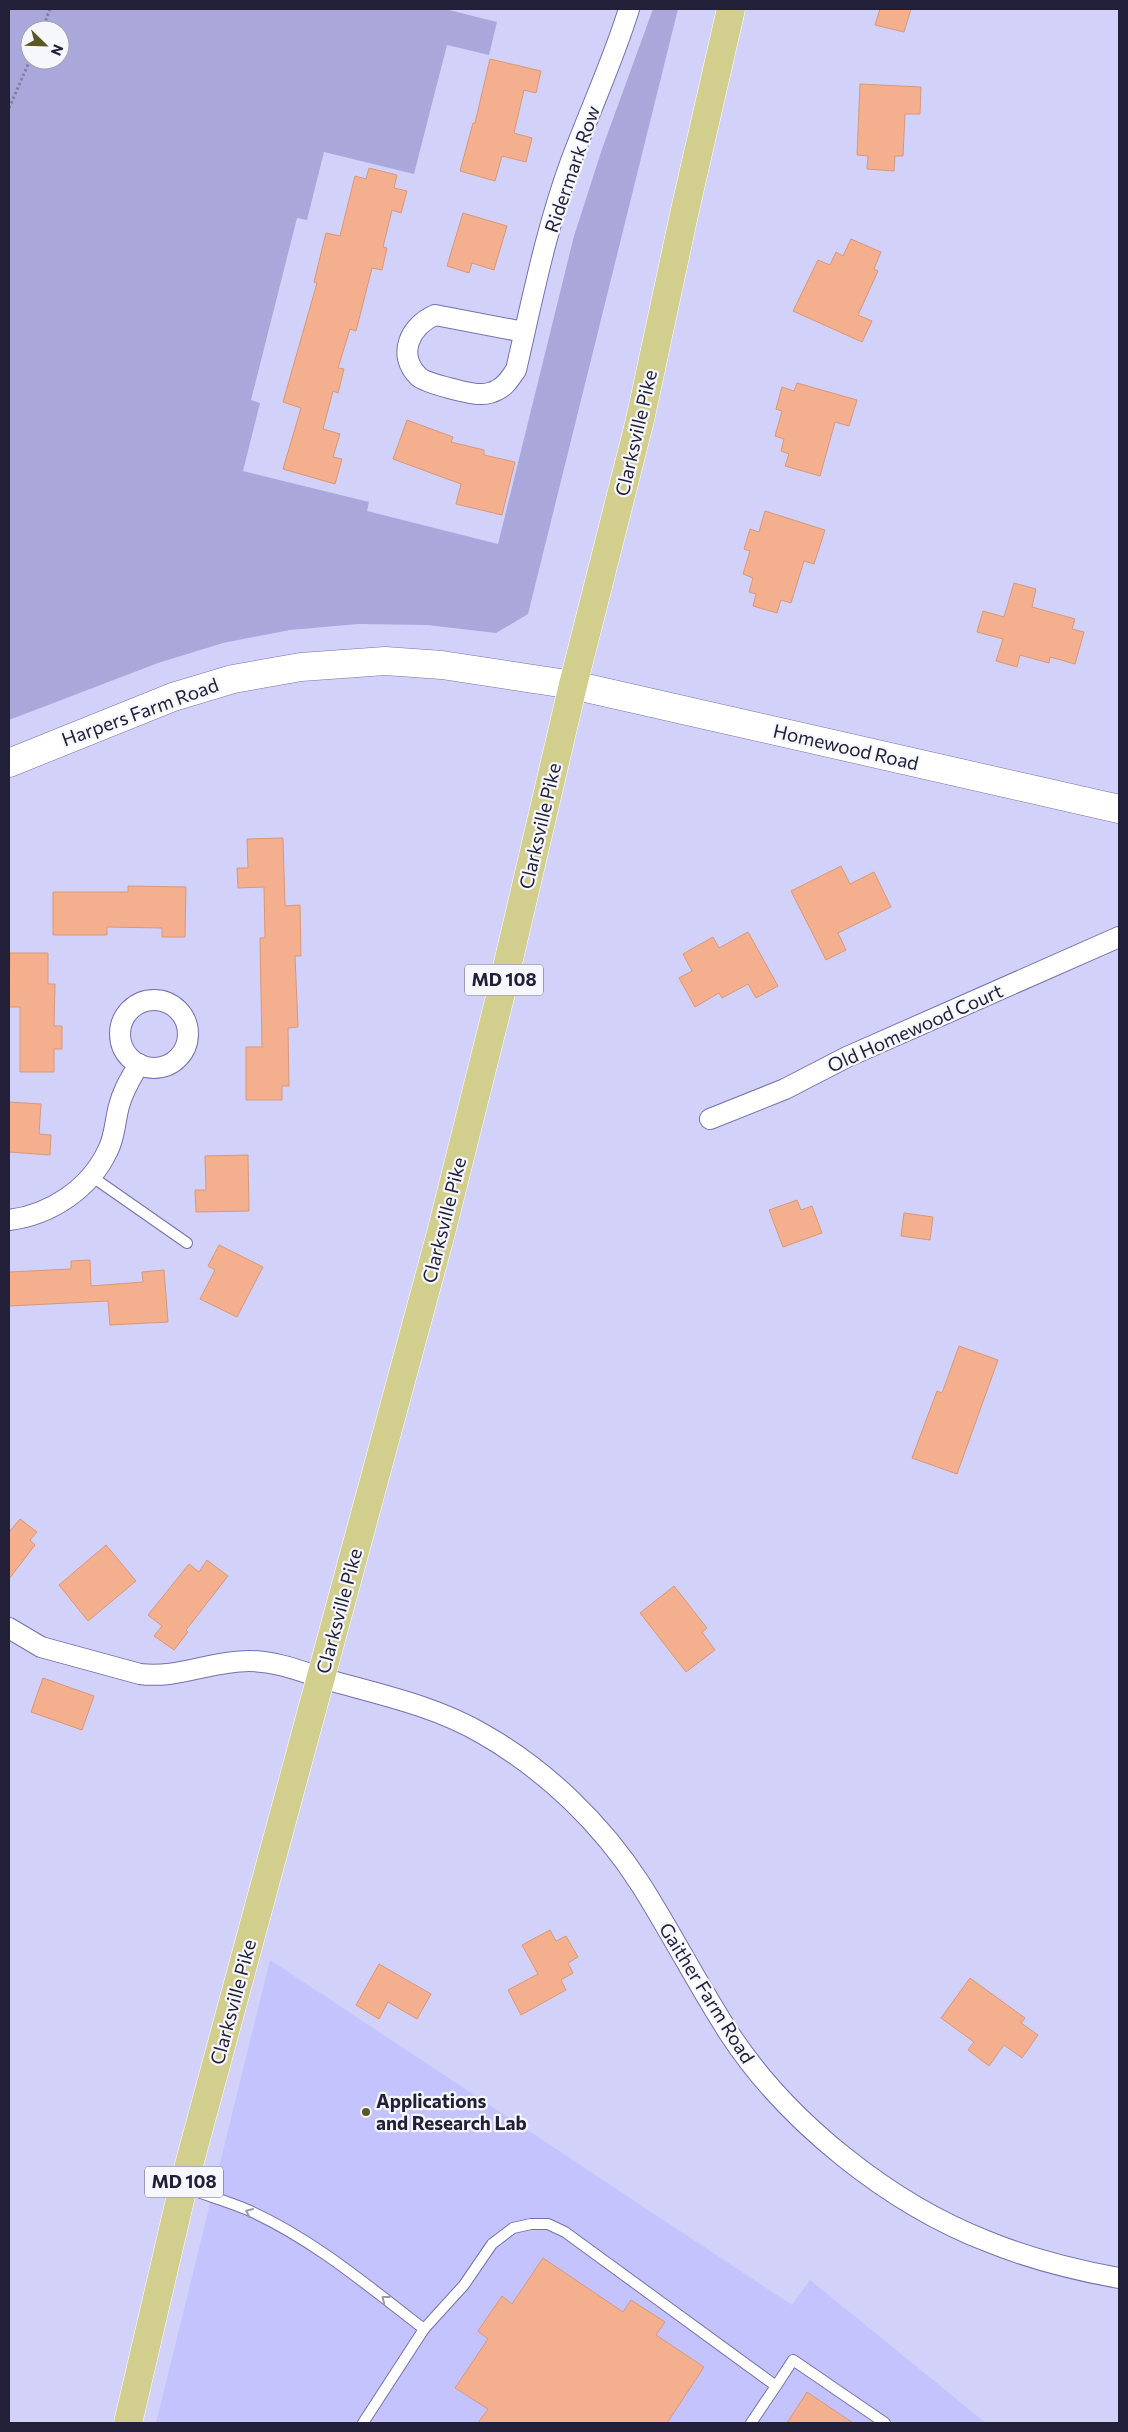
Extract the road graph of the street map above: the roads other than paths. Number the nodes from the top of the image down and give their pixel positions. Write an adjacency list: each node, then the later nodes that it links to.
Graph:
1 (628, 9): 3 (street, Ridermark Row)
2 (731, 9): 4 (main road, Clarksville Pike / MD 108)
3 (524, 332): 3 (street, Ridermark Row)
4 (573, 685): 5 (main road, Harpers Farm Road); 6 (main road, Homewood Road); 14 (main road, Clarksville Pike / MD 108)
5 (9, 764)
6 (1119, 809)
7 (1119, 937): 9 (street, Old Homewood Court)
8 (139, 1064): 10 (street)
9 (710, 1118)
10 (91, 1176): 11 (street); 12 (lane)
11 (9, 1220)
12 (188, 1243)
13 (9, 1628): 14 (street, Gaither Farm Road)
14 (321, 1678): 15 (main road, Clarksville Pike / MD 108); 16 (street, Gaither Farm Road)
15 (183, 2187): 17 (lane, one-way to 15); 19 (main road, Clarksville Pike / MD 108)
16 (1119, 2278)
17 (424, 2329): 18 (lane); 20 (lane)
18 (776, 2386): 21 (lane); 22 (lane)
19 (128, 2423)
20 (363, 2423)
21 (751, 2423)
22 (885, 2423)

